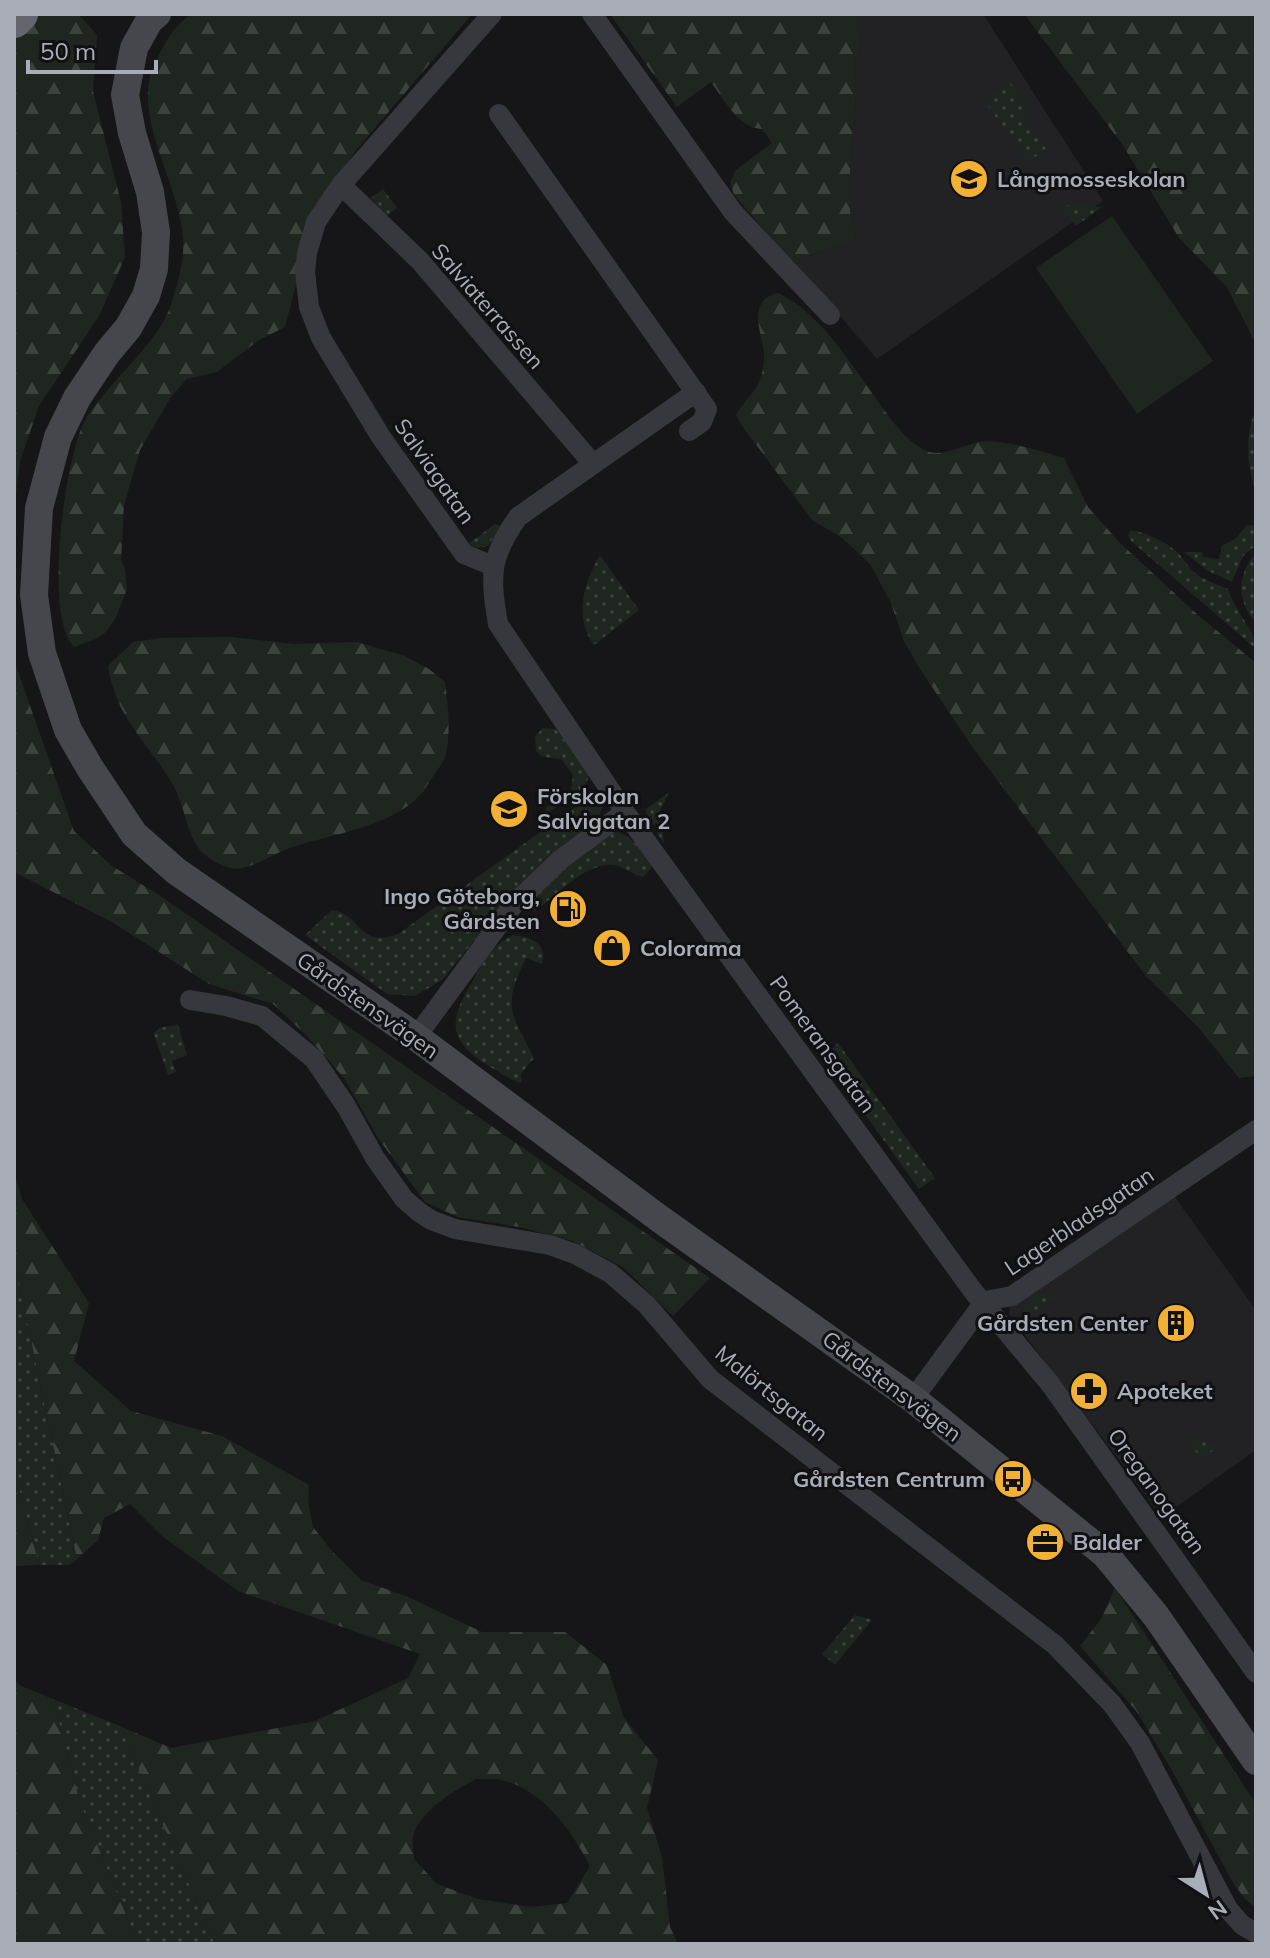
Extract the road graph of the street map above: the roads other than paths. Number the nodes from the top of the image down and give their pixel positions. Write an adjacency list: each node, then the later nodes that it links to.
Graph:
1 (20, 14): 5 (highway)
2 (157, 14): 15 (street, Gårdstensvägen)
3 (492, 14): 7 (street, Salviagatan)
4 (592, 14): 8 (street)
5 (14, 20)
6 (499, 114): 9 (street)
7 (341, 185): 11 (street, Salviaterrassen); 12 (street, Salviagatan)
8 (830, 315)
9 (696, 392): 10 (street); 11 (street)
10 (689, 431)
11 (593, 464): 12 (street)
12 (493, 566): 13 (street)
13 (625, 812): 15 (street); 17 (street, Pomeransgatan)
14 (190, 1000): 21 (street, Malörtsgatan)
15 (416, 1037): 18 (street, Gårdstensvägen)
16 (1256, 1130): 17 (street, Lagerbladsgatan)
17 (985, 1301): 18 (street); 19 (street, Oreganogatan)
18 (913, 1399): 20 (street, Gårdstensvägen)
19 (1256, 1673)
20 (1256, 1761)
21 (1256, 1933)

